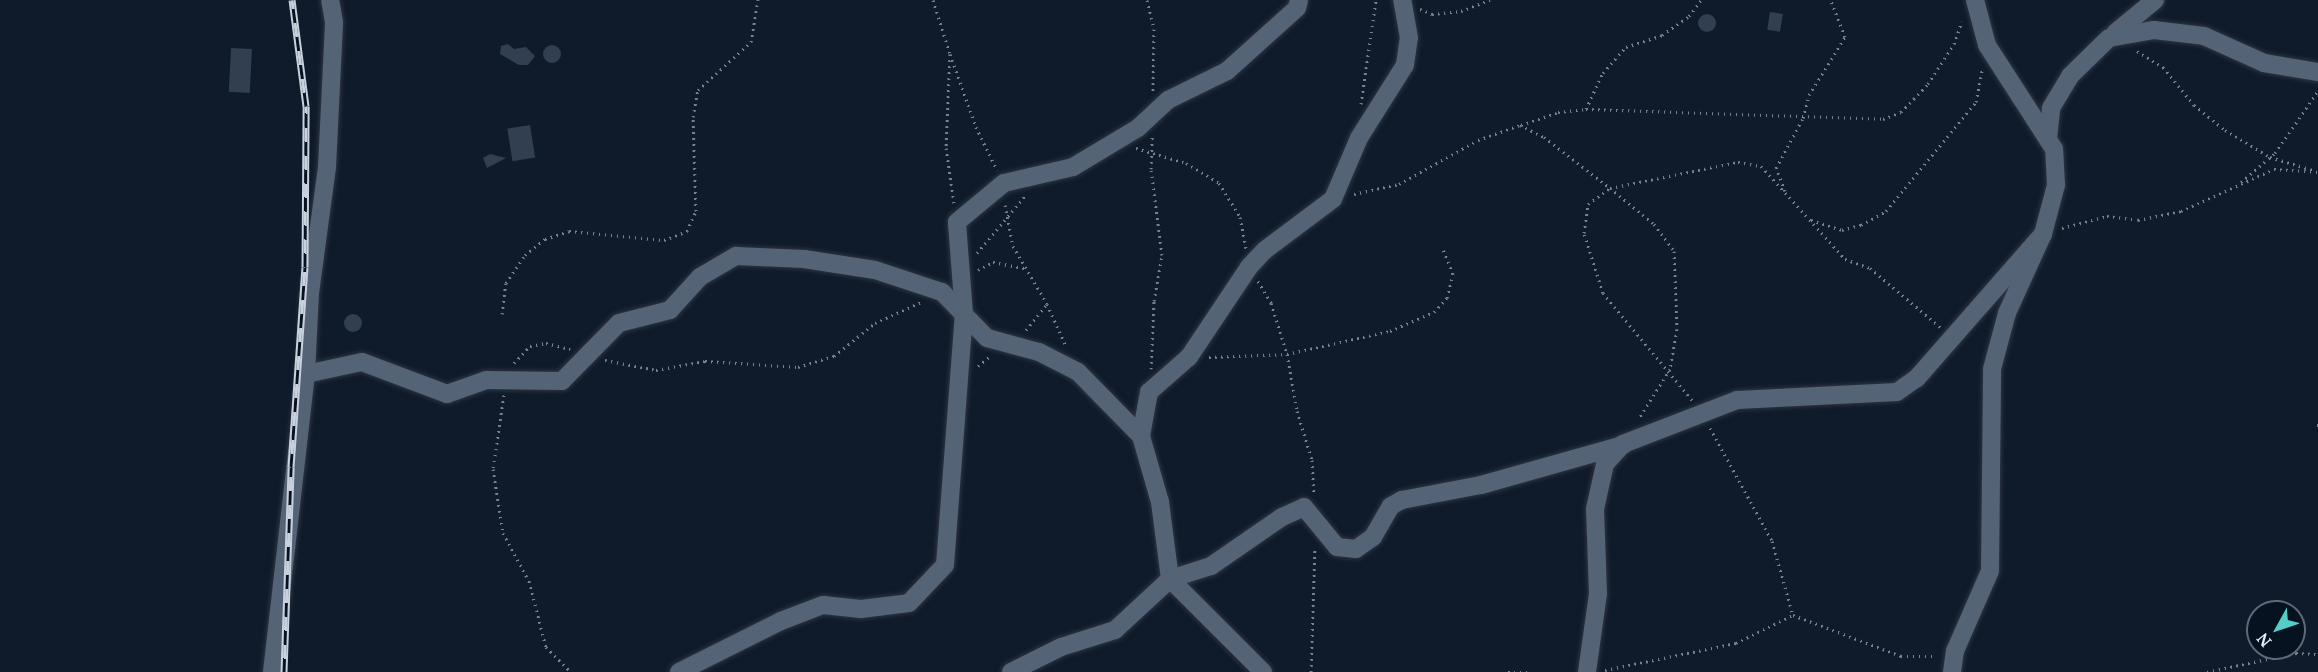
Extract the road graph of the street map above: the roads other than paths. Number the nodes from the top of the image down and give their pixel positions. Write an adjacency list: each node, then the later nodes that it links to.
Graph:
1 (330, 0): 11 (street)
2 (1299, 0): 10 (street)
3 (2155, 0): 6 (street)
4 (1402, 1): 12 (street)
5 (1970, 5): 8 (street)
6 (2109, 38): 7 (street); 8 (street)
7 (2318, 72)
8 (2048, 138): 9 (street)
9 (2043, 234): 13 (street); 20 (street)
10 (963, 314): 11 (street); 12 (street); 16 (street)
11 (306, 374): 15 (street)
12 (1141, 436): 14 (street)
13 (1623, 444): 14 (street); 19 (street)
14 (1170, 579): 17 (street); 18 (street)
15 (272, 672)
16 (679, 672)
17 (1011, 672)
18 (1263, 672)
19 (1587, 672)
20 (1952, 672)

